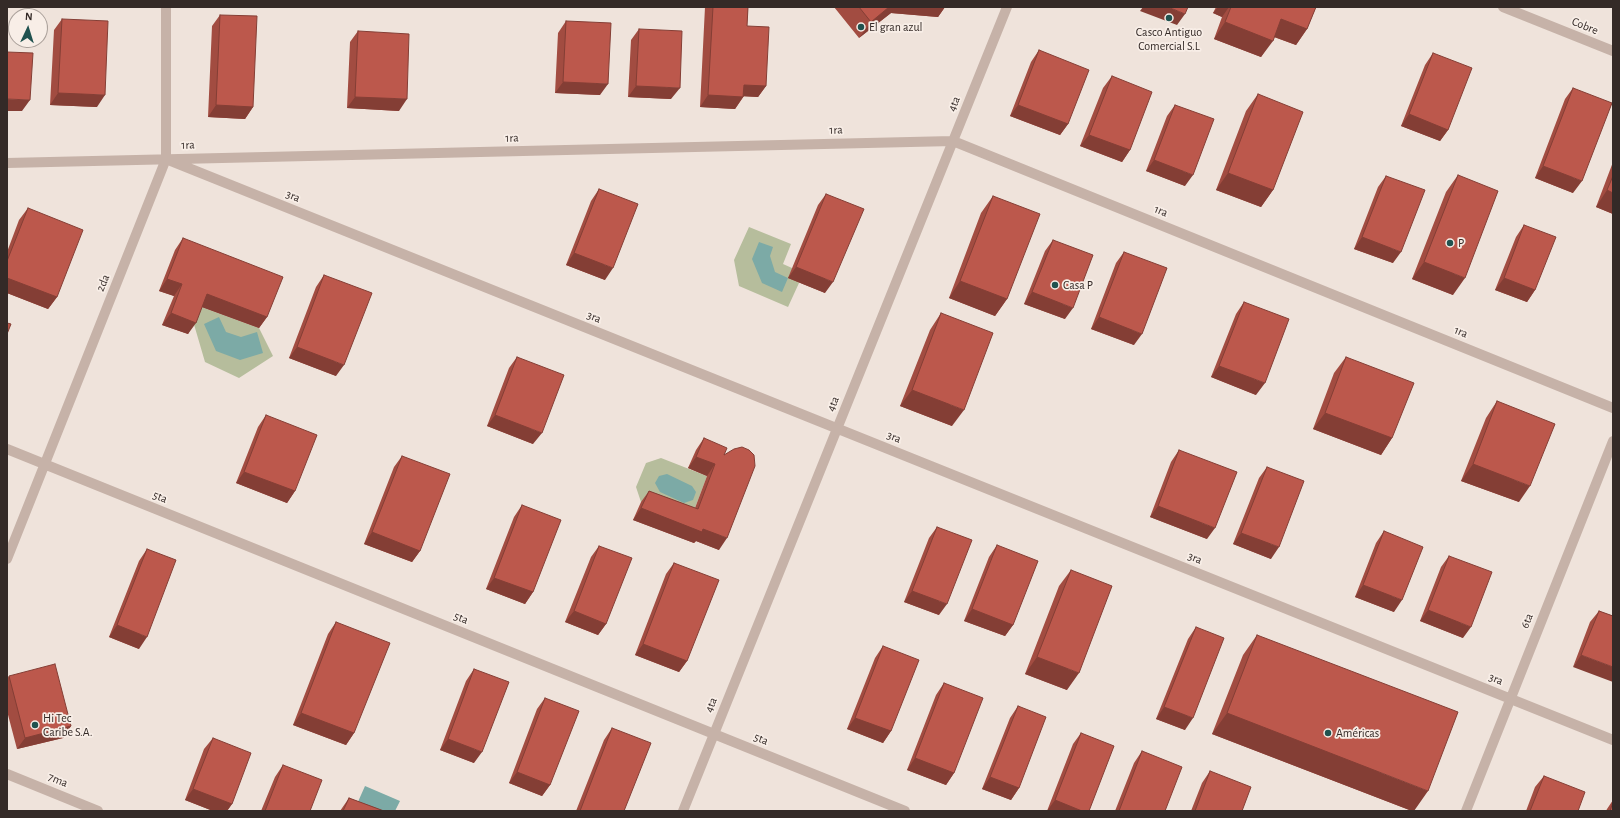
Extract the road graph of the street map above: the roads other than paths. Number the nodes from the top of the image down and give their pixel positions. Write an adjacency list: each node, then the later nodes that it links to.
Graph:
1 (166, 7): 6 (street, 2da)
2 (1007, 7): 5 (street, 4ta)
3 (1503, 7): 4 (street, Cobre)
4 (1613, 51)
5 (952, 141): 6 (street, 1ra); 8 (street, 1ra); 9 (street, 4ta)
6 (166, 159): 7 (street, 1ra); 9 (street, 3ra); 12 (street, 2da)
7 (7, 163)
8 (1613, 408)
9 (837, 428): 14 (street, 3ra); 15 (street, 4ta)
10 (1613, 441): 14 (street, 6ta)
11 (7, 449): 12 (street, 5ta)
12 (45, 464): 13 (street, 2da); 15 (street, 5ta)
13 (7, 558)
14 (1510, 698): 16 (street, 3ra); 21 (street, 6ta)
15 (714, 734): 19 (street, 4ta); 20 (street, 5ta)
16 (1613, 740)
17 (7, 774): 18 (street, 7ma)
18 (98, 811)
19 (682, 811)
20 (904, 811)
21 (1466, 811)

